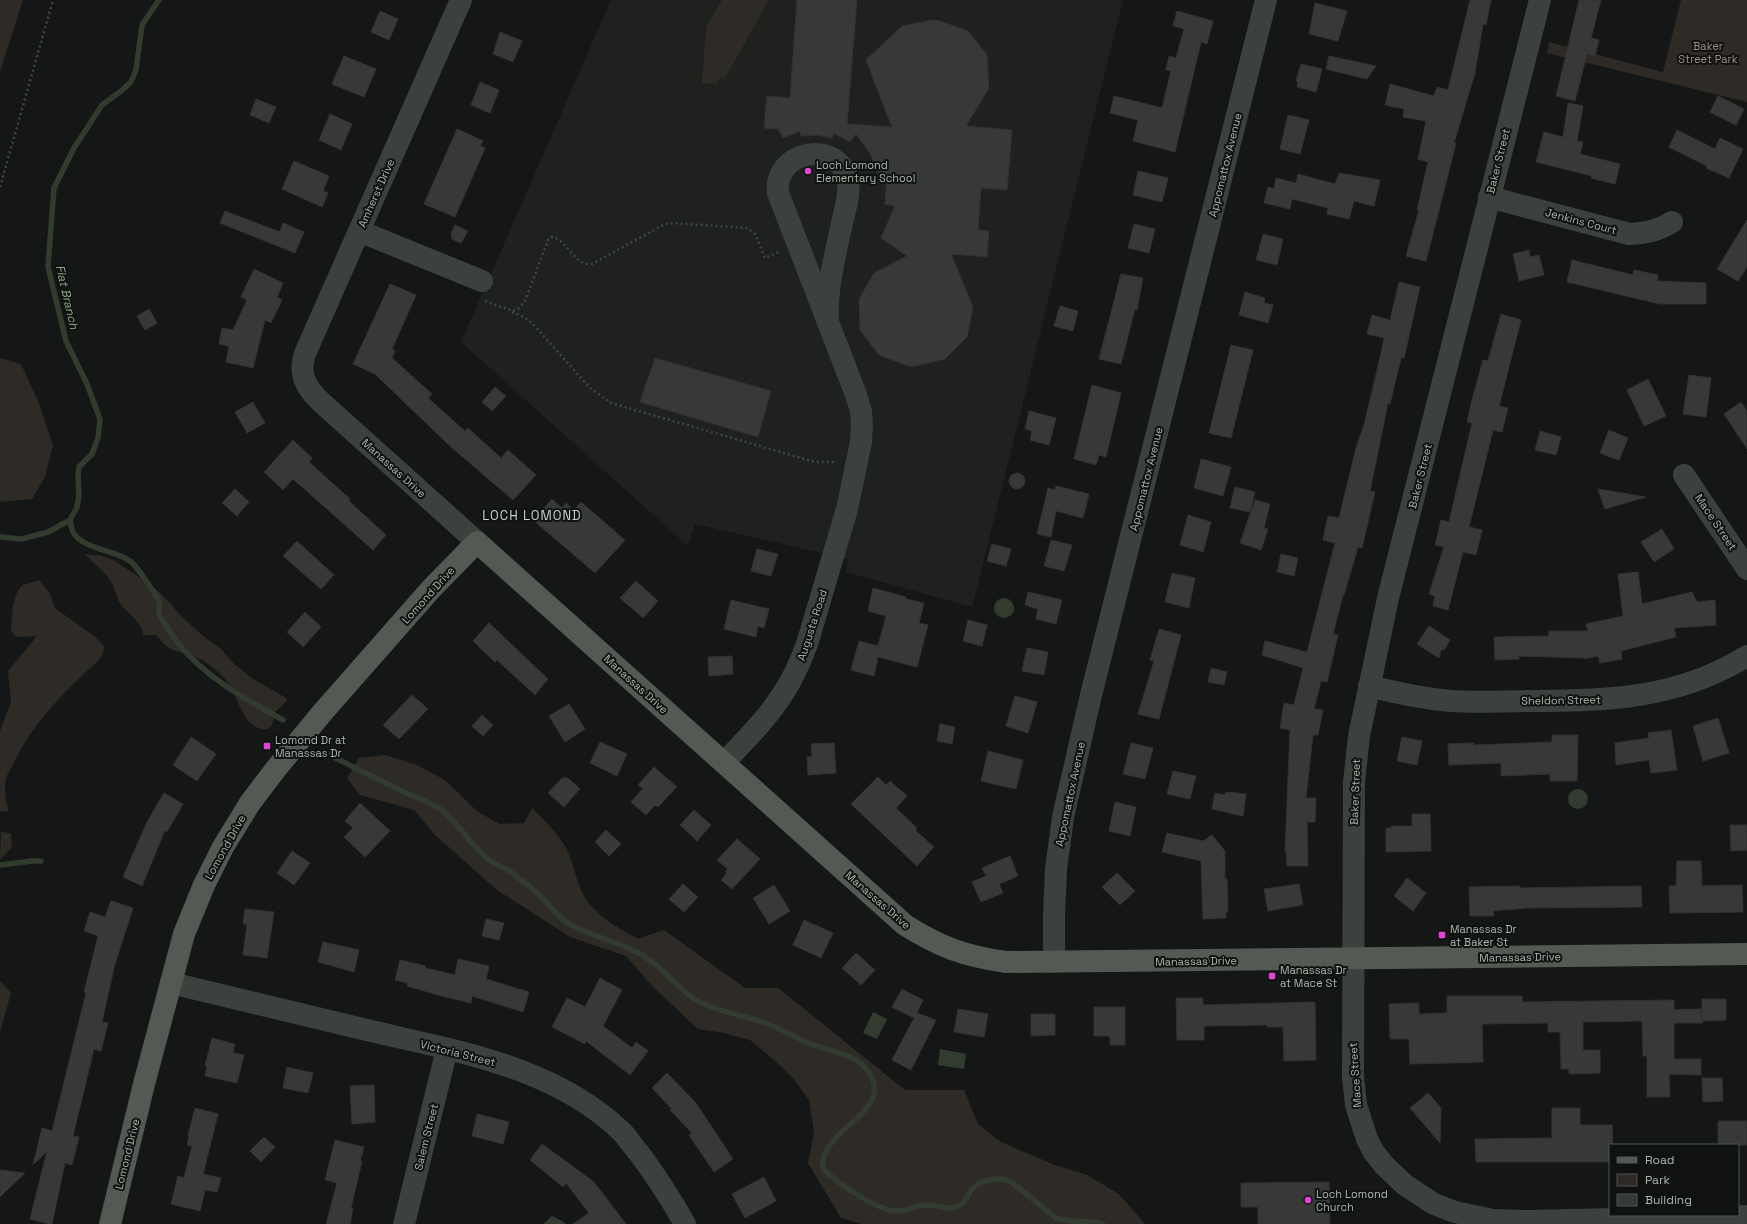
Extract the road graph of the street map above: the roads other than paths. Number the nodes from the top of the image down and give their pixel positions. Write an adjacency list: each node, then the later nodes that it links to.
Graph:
1 (461, 0): 6 (street, Amherst Drive)
2 (1266, 0): 18 (street, Appomattox Avenue)
3 (1540, 0): 4 (street, Baker Street)
4 (1489, 197): 5 (street, Jenkins Court); 14 (street, Baker Street)
5 (1672, 222)
6 (359, 231): 7 (street); 9 (street, Amherst Drive)
7 (481, 280)
8 (828, 323): 8 (street, Augusta Road); 15 (street, Augusta Road)
9 (308, 387): 11 (street, Manassas Drive)
10 (1684, 475): 12 (street, Mace Street)
11 (477, 542): 15 (main road, Manassas Drive); 19 (main road, Lomond Drive)
12 (1747, 569)
13 (1747, 656): 14 (street, Sheldon Street)
14 (1369, 686): 17 (street, Baker Street)
15 (724, 763): 18 (main road, Manassas Drive)
16 (1747, 954): 17 (main road, Manassas Drive)
17 (1353, 959): 18 (main road, Manassas Drive); 22 (street, Mace Street)
18 (1054, 962)
19 (171, 983): 20 (street, Victoria Street); 23 (main road, Lomond Drive)
20 (447, 1049): 24 (street, Salem Street); 25 (street, Victoria Street)
21 (1747, 1216): 22 (street, Mace Street)
22 (1493, 1222)
23 (110, 1224)
24 (404, 1224)
25 (685, 1224)

